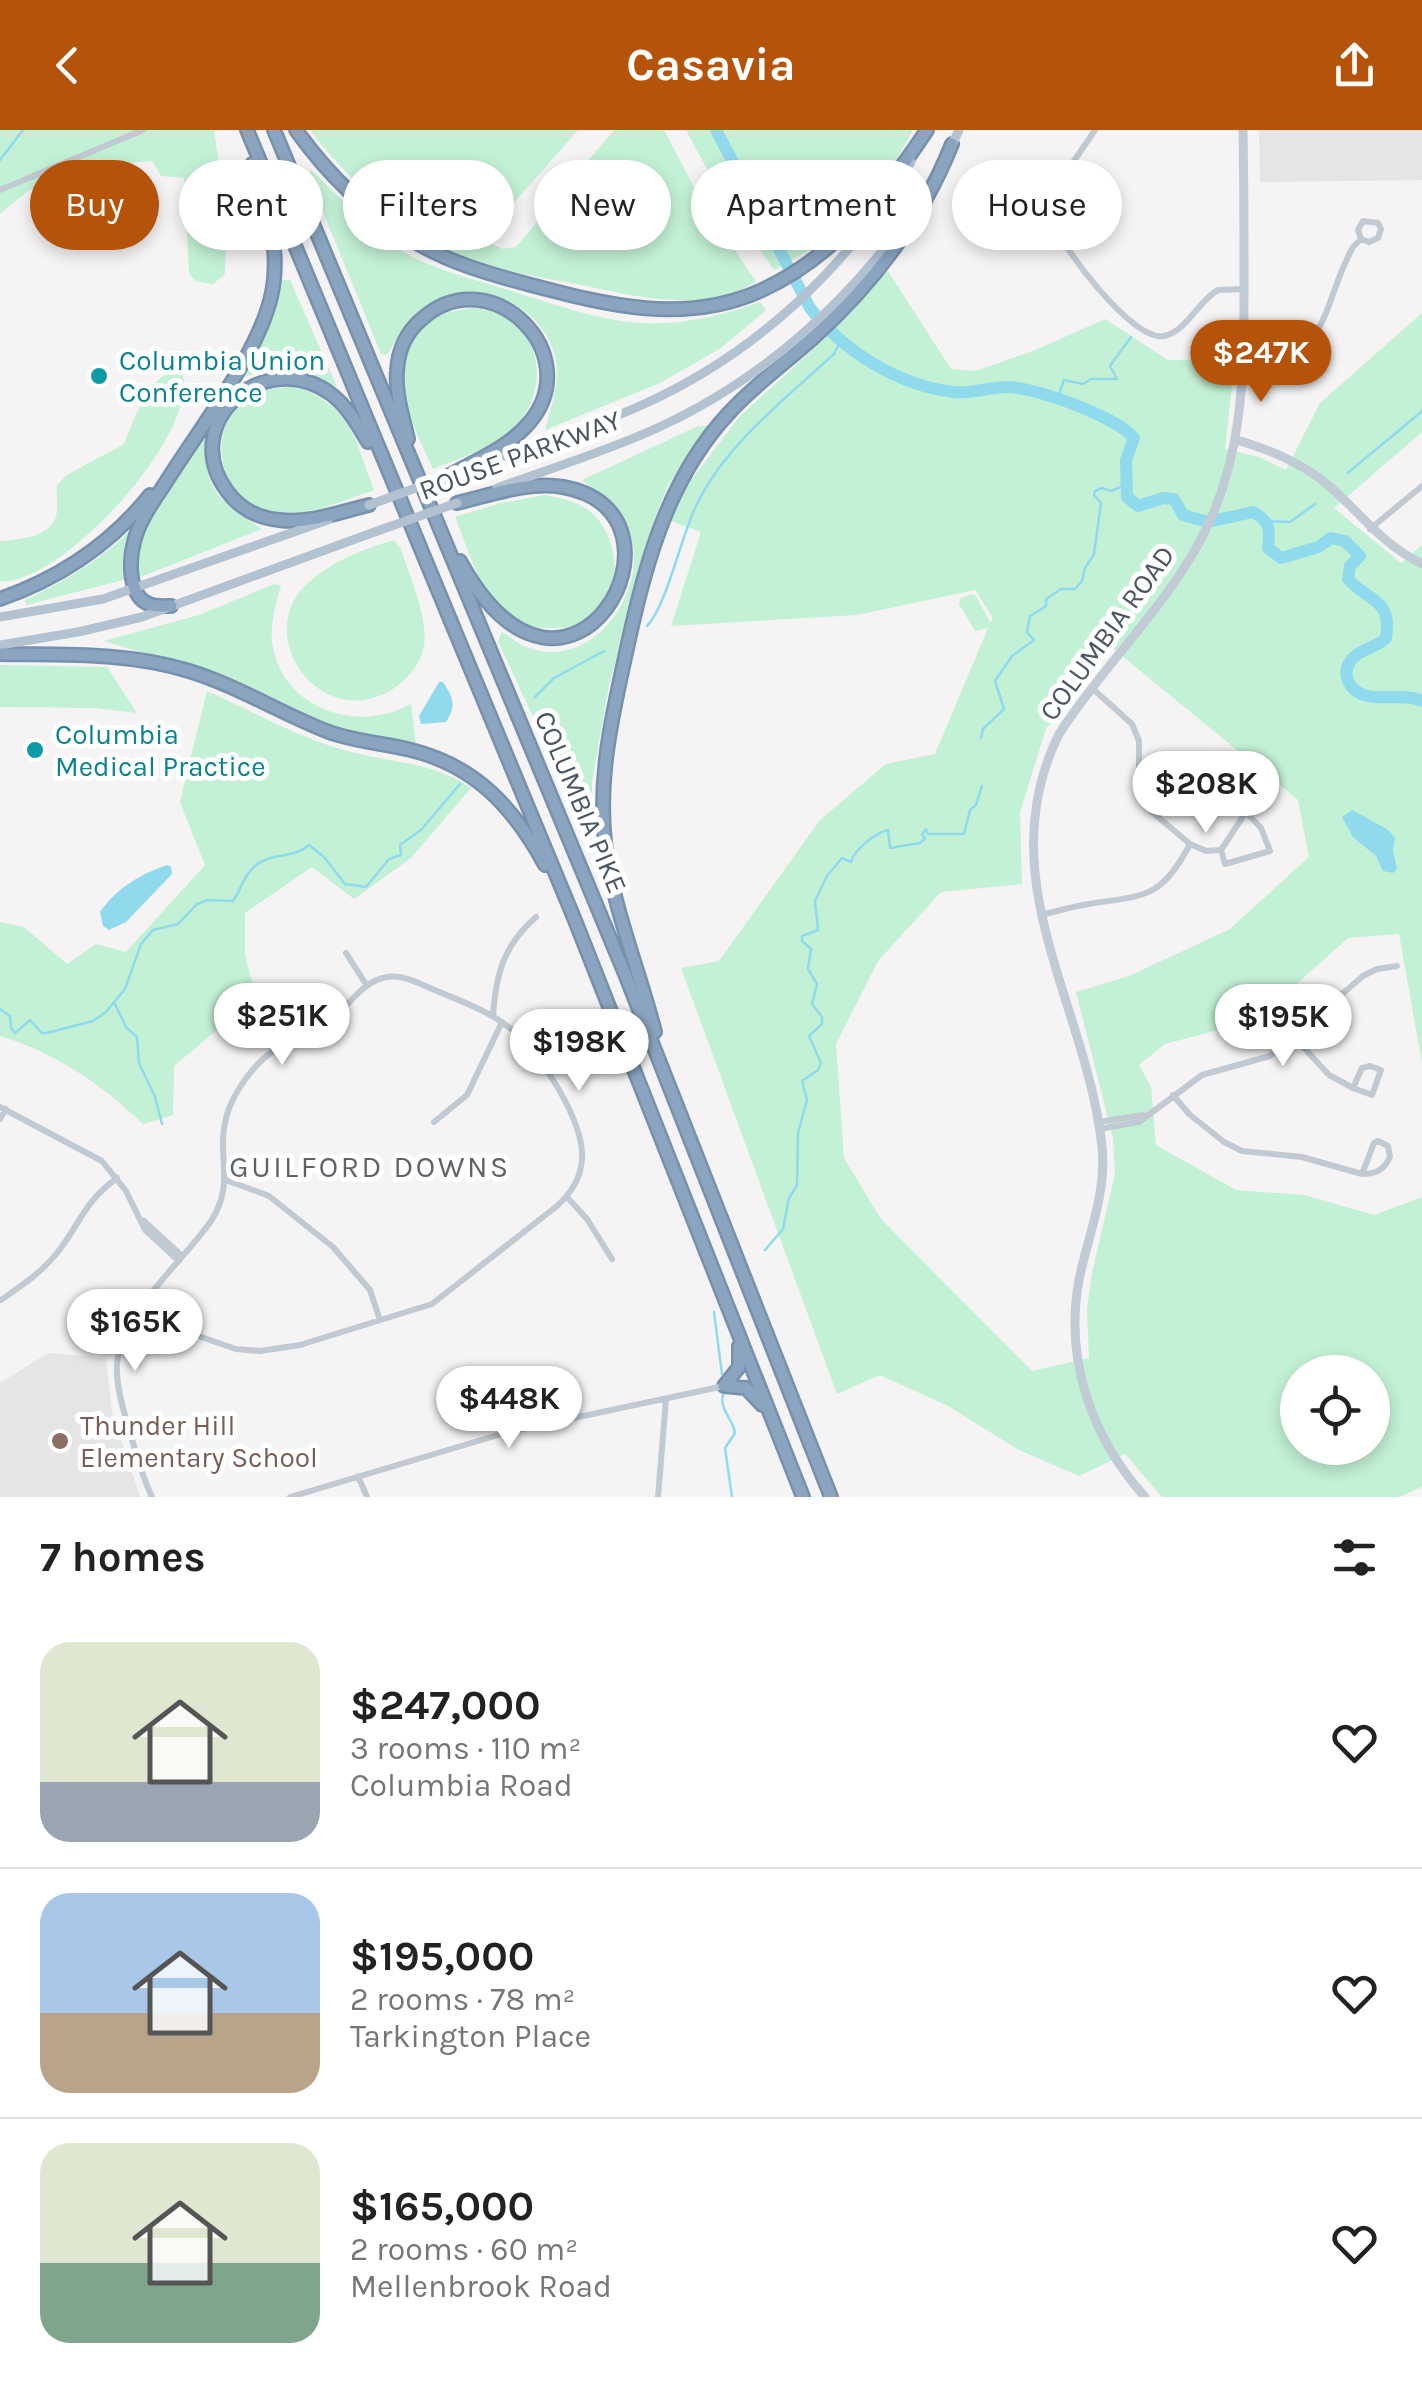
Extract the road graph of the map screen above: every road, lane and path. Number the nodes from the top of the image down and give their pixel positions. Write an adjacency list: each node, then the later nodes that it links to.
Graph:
1 (143, 130): 10 (street)
2 (245, 130): 17 (highway); 20 (highway, COLUMBIA PIKE)
3 (274, 130): 18 (highway, COLUMBIA PIKE)
4 (296, 130): 5 (highway)
5 (926, 130): 19 (main road, ROUSE PARKWAY)
6 (959, 130): 9 (main road)
7 (1095, 130): 12 (street)
8 (1243, 130): 12 (main road, COLUMBIA ROAD)
9 (952, 144): 13 (main road); 13 (highway)
10 (0, 190)
11 (1361, 239): 15 (street)
12 (1244, 290): 15 (main road, COLUMBIA ROAD)
13 (838, 308): 14 (highway)
14 (806, 339): 23 (main road, ROUSE PARKWAY); 45 (highway)
15 (1244, 364): 16 (main road, COLUMBIA ROAD)
16 (1237, 440): 25 (main road); 33 (main road, COLUMBIA ROAD)
17 (184, 453): 27 (highway); 28 (highway)
18 (415, 472): 19 (highway); 22 (highway, COLUMBIA PIKE)
19 (446, 477): 24 (main road, ROUSE PARKWAY, bridge)
20 (390, 482): 24 (highway); 38 (highway, COLUMBIA PIKE)
21 (1422, 486): 25 (street)
22 (427, 501): 23 (highway); 45 (highway, COLUMBIA PIKE)
23 (456, 503): 29 (main road, ROUSE PARKWAY, bridge)
24 (369, 506): 27 (main road, ROUSE PARKWAY)
25 (1370, 529): 26 (main road)
26 (1422, 564)
27 (136, 589): 29 (highway); 30 (main road, ROUSE PARKWAY)
28 (0, 599)
29 (172, 606): 31 (main road, ROUSE PARKWAY)
30 (0, 617)
31 (0, 644)
32 (0, 654): 38 (highway)
33 (1092, 688): 34 (street); 36 (main road, COLUMBIA ROAD)
34 (1190, 844): 35 (street); 36 (street)
35 (1221, 850): 35 (street)
36 (1042, 916): 51 (main road, COLUMBIA ROAD)
37 (536, 917): 42 (street)
38 (574, 918): 62 (highway, COLUMBIA PIKE)
39 (346, 952): 41 (street)
40 (1397, 966): 44 (street)
41 (367, 986): 42 (street); 54 (street)
42 (493, 1016): 43 (street)
43 (502, 1022): 50 (street); 55 (street)
44 (1295, 1038): 46 (street); 47 (street)
45 (667, 1080): 72 (highway, COLUMBIA PIKE)
46 (1353, 1088): 46 (street)
47 (1173, 1095): 51 (street); 52 (street)
48 (3, 1108): 49 (street); 53 (street)
49 (0, 1119)
50 (434, 1122)
51 (1099, 1126): 73 (main road, COLUMBIA ROAD)
52 (1362, 1174): 52 (street)
53 (117, 1178): 56 (street); 58 (street)
54 (226, 1180): 56 (street); 61 (street)
55 (567, 1196): 57 (street); 61 (street)
56 (181, 1259): 59 (street)
57 (612, 1259)
58 (0, 1300): 60 (street)
59 (142, 1307): 61 (street); 67 (street)
60 (0, 1310)
61 (380, 1320)
62 (738, 1332): 63 (highway); 65 (highway, COLUMBIA PIKE)
63 (724, 1386): 64 (street); 65 (highway)
64 (666, 1398): 66 (street); 70 (street)
65 (770, 1414): 71 (highway, COLUMBIA PIKE)
66 (358, 1476): 68 (street); 69 (street)
67 (152, 1497)
68 (290, 1497)
69 (367, 1497)
70 (658, 1497)
71 (803, 1497)
72 (831, 1497)
73 (1145, 1497)

